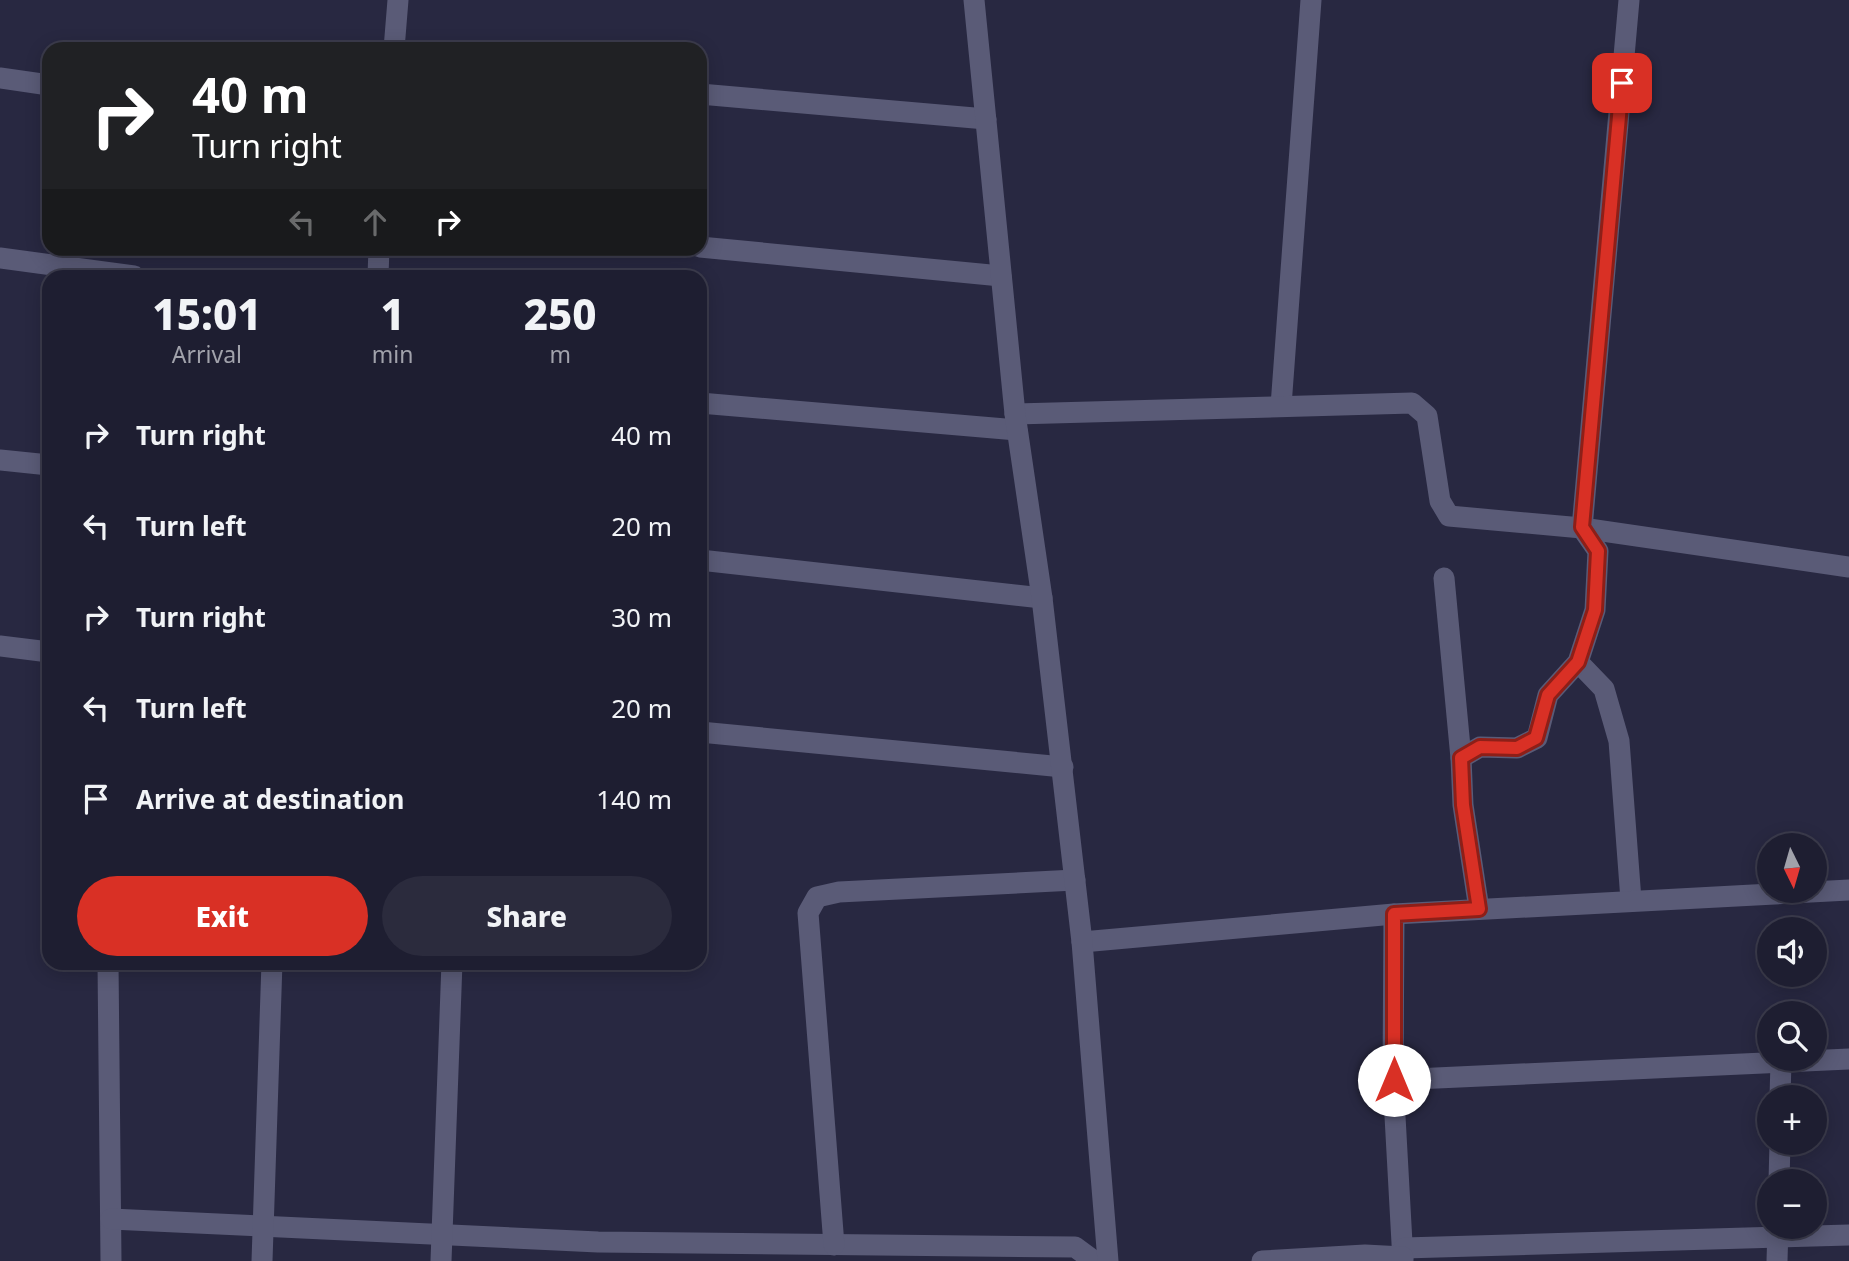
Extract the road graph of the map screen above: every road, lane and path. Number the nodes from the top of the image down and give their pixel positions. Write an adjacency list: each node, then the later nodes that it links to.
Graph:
1 (398, 0): 5 (street)
2 (974, 0): 9 (street)
3 (1311, 0): 15 (street)
4 (1629, 0): 19 (street)
5 (395, 42)
6 (0, 78): 7 (street)
7 (42, 84)
8 (707, 95): 9 (street)
9 (986, 119): 13 (street)
10 (707, 248): 13 (street)
11 (0, 258): 12 (street)
12 (89, 270)
13 (1001, 276): 16 (street)
14 (707, 402): 16 (street)
15 (1280, 406): 16 (street); 19 (street)
16 (1016, 422): 23 (street)
17 (0, 460): 18 (street)
18 (42, 464)
19 (1582, 527): 21 (street); 26 (street)
20 (707, 561): 23 (street)
21 (1849, 567)
22 (1444, 578): 28 (street)
23 (1042, 598): 29 (street)
24 (0, 646): 25 (street)
25 (42, 651)
26 (1578, 662): 28 (street); 32 (street)
27 (707, 734): 29 (street)
28 (1461, 758): 33 (street)
29 (1063, 767): 30 (street)
30 (1075, 880): 35 (street); 50 (street)
31 (1849, 890): 32 (street)
32 (1631, 900): 33 (street)
33 (1479, 909): 34 (street)
34 (1394, 914): 35 (street); 42 (street)
35 (1082, 942): 57 (street)
36 (108, 970): 43 (street)
37 (272, 970): 44 (street)
38 (452, 970): 45 (street)
39 (1849, 1059): 40 (street)
40 (1827, 1060)
41 (1757, 1063): 42 (street)
42 (1394, 1080): 52 (street)
43 (111, 1219): 44 (street); 53 (street)
44 (264, 1226): 45 (street); 54 (street)
45 (441, 1234): 51 (street); 55 (street)
46 (1757, 1234): 52 (street)
47 (1827, 1235): 48 (street)
48 (1849, 1236)
49 (1778, 1239): 59 (street)
50 (834, 1244): 51 (street); 56 (street)
51 (599, 1251)
52 (1403, 1255): 58 (street)
53 (111, 1261)
54 (262, 1261)
55 (441, 1261)
56 (1094, 1261)
57 (1108, 1261)
58 (1262, 1261)
59 (1777, 1261)

